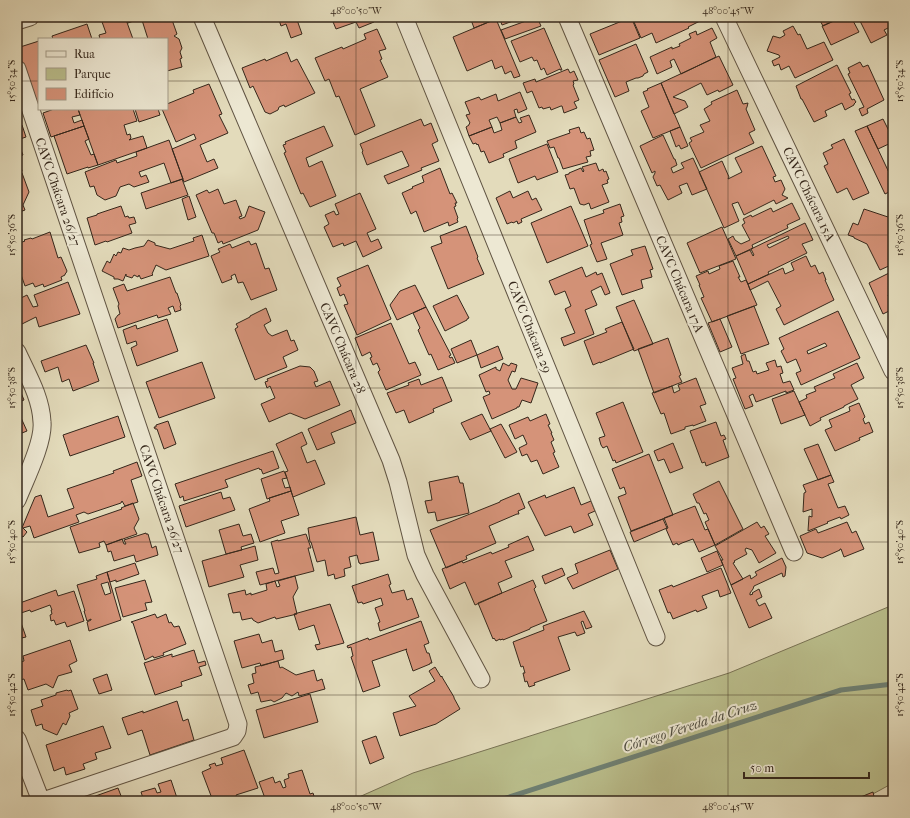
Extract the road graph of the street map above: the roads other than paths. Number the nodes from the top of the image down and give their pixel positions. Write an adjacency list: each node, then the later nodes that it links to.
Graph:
1 (30, 17): 6 (street)
2 (202, 17): 13 (street, CAVC Chácara 28)
3 (404, 17): 12 (street, CAVC Chácara 29)
4 (567, 17): 11 (street, CAVC Chácara 17A)
5 (724, 17): 9 (street, CAVC Chácara 15A)
6 (17, 21)
7 (17, 69): 15 (street, CAVC Chácara 26/27)
8 (17, 352): 10 (street)
9 (893, 371)
10 (17, 500)
11 (794, 552)
12 (656, 637)
13 (480, 679)
14 (17, 739): 15 (street, CAVC Chácara 26/27)
15 (42, 801)

